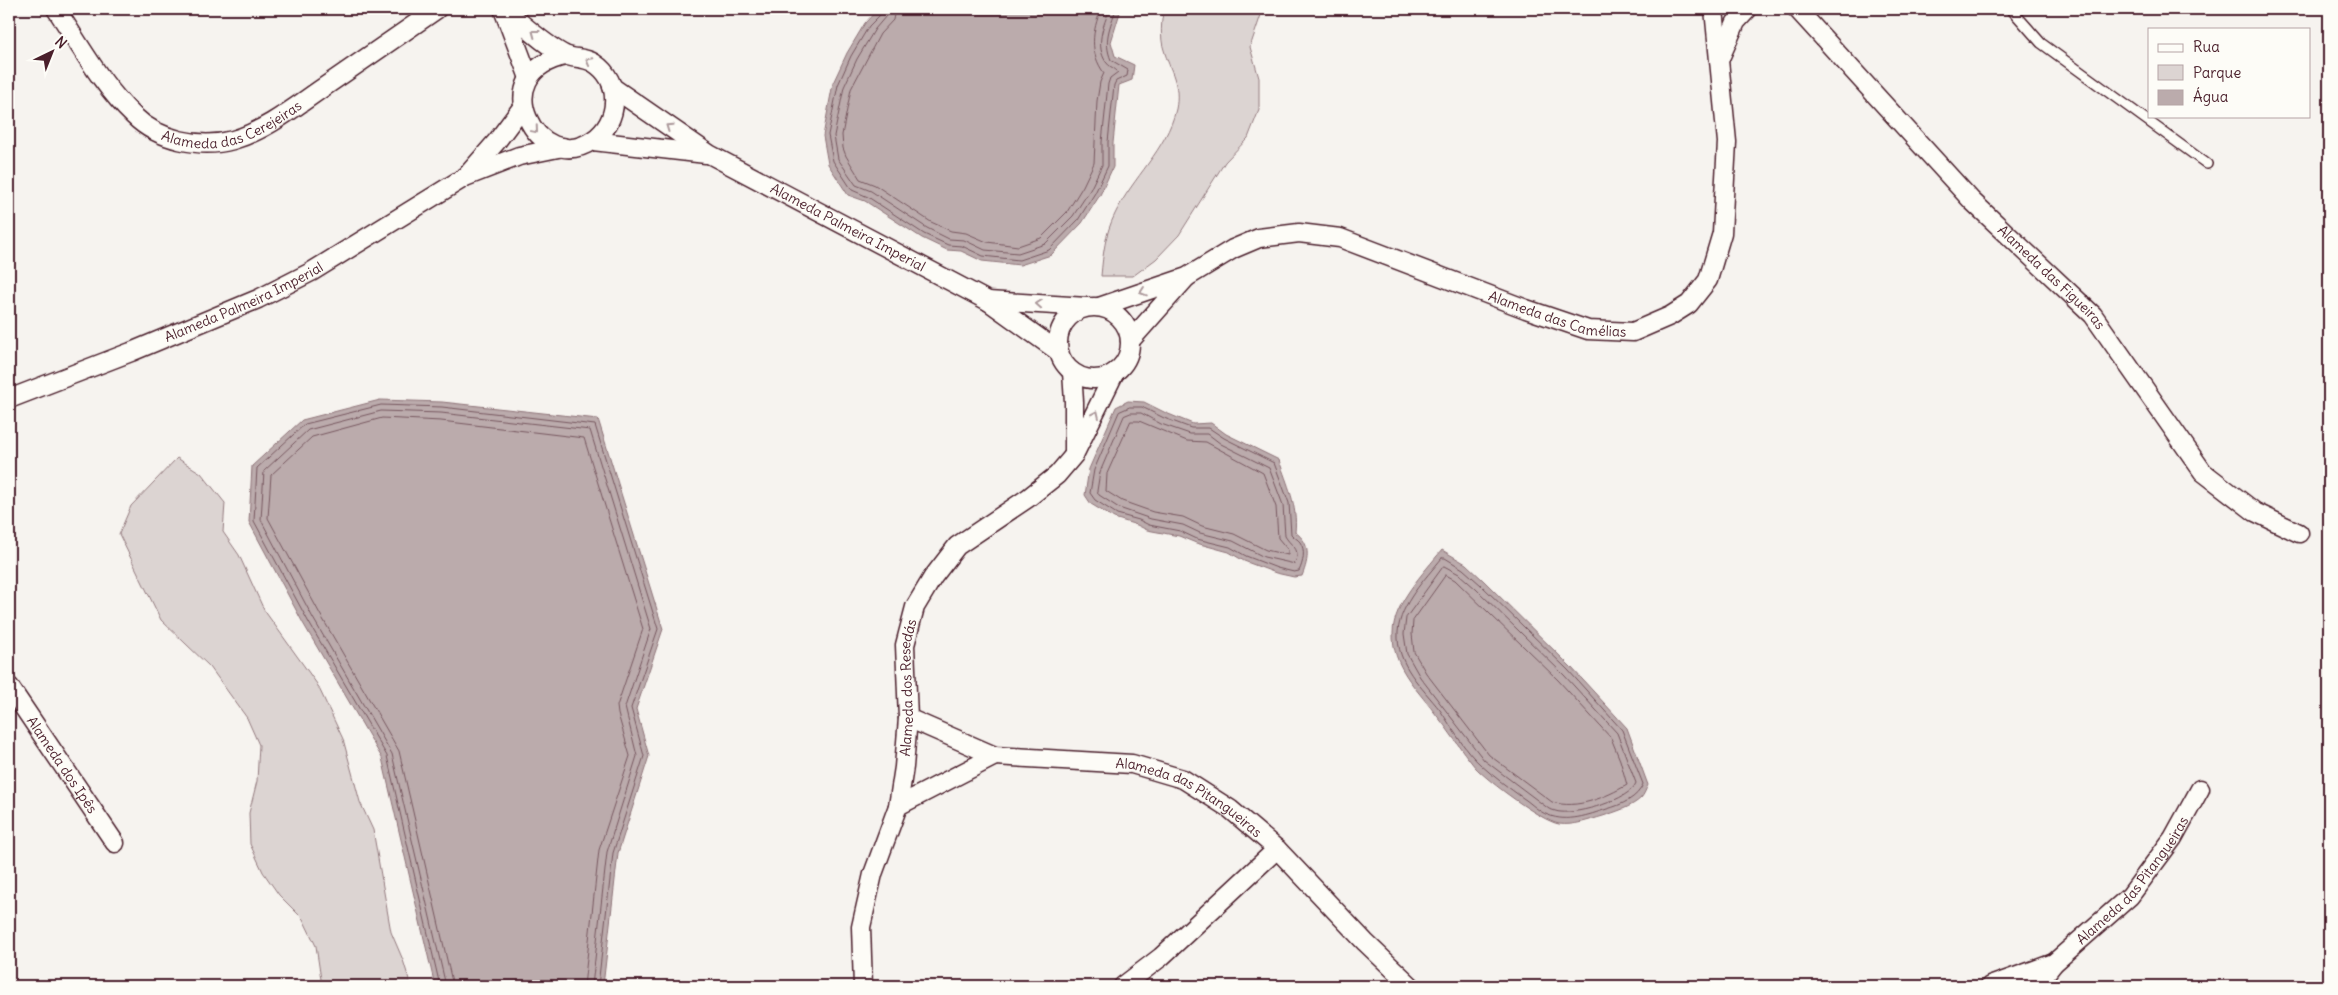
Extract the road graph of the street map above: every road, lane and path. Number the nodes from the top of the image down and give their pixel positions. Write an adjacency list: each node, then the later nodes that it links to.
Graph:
1 (56, 9): 2 (street, Alameda das Cerejeiras)
2 (437, 9)
3 (504, 9): 8 (street, one-way to 3); 10 (street)
4 (1714, 9): 9 (street, Alameda das Camélias)
5 (1748, 9): 9 (street)
6 (2011, 9): 16 (lane)
7 (1794, 11): 27 (street, Alameda das Figueiras)
8 (566, 56): 10 (street); 11 (street, one-way to 8)
9 (1719, 60): 18 (street, Alameda das Camélias)
10 (529, 78): 12 (street)
11 (612, 88): 13 (street); 15 (street, one-way to 11)
12 (523, 106): 14 (street, one-way to 14); 17 (street)
13 (593, 141): 14 (street); 15 (street)
14 (563, 147): 17 (street)
15 (709, 154): 19 (street, Alameda Palmeira Imperial)
16 (2207, 164)
17 (465, 177): 25 (street, Alameda Palmeira Imperial)
18 (1187, 277): 20 (street, one-way to 20); 21 (street)
19 (988, 301): 20 (street, one-way to 19); 22 (street, Alameda Palmeira Imperial)
20 (1093, 307): 21 (street); 22 (street)
21 (1130, 341): 24 (street)
22 (1058, 352): 23 (street)
23 (1072, 372): 24 (street); 26 (street)
24 (1115, 372): 26 (street, Alameda dos Resedás, one-way to 24)
25 (9, 399)
26 (1074, 455): 29 (street, Alameda dos Resedás)
27 (2299, 533)
28 (9, 686): 33 (street, Alameda dos Ipês)
29 (908, 718): 30 (street, Alameda das Pitangueiras); 32 (street, Alameda dos Resedás)
30 (995, 756): 32 (street); 34 (street, Alameda das Pitangueiras)
31 (2200, 789): 35 (street, Alameda das Pitangueiras)
32 (898, 806): 36 (street, Alameda dos Resedás)
33 (115, 843)
34 (1278, 849): 37 (street); 38 (street, Alameda das Pitangueiras)
35 (2054, 963): 39 (street); 40 (street)
36 (863, 986)
37 (1122, 986)
38 (1411, 986)
39 (1990, 986)
40 (2036, 986)

